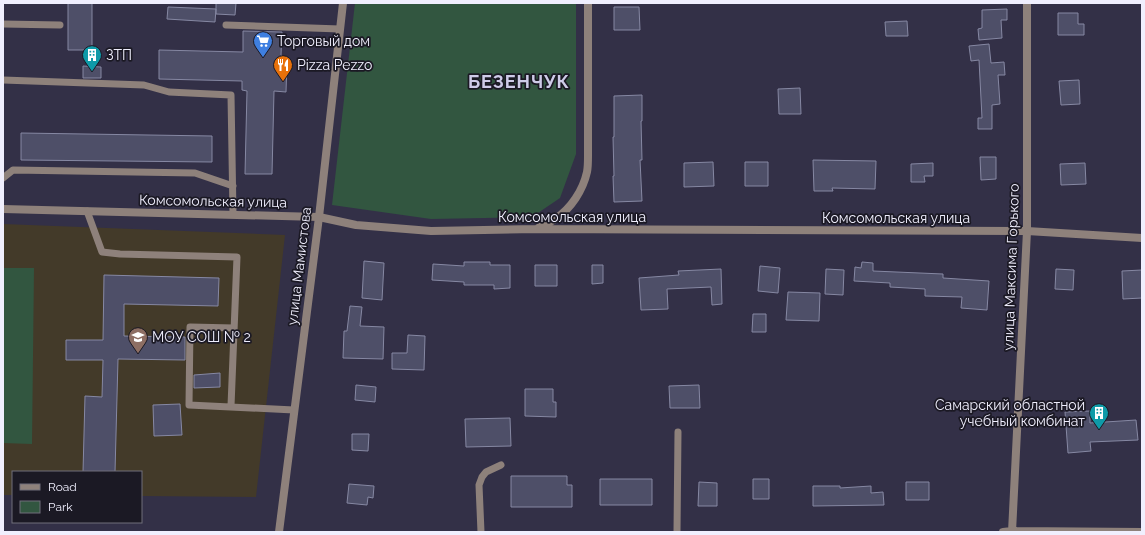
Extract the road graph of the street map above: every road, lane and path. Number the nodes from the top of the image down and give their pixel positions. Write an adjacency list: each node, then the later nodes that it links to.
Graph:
1 (343, 3): 7 (street, улица Мамистова)
2 (588, 3): 15 (street)
3 (1027, 3): 16 (street, улица Максима Горького)
4 (3, 24): 5 (lane)
5 (60, 25)
6 (226, 25): 7 (lane)
7 (340, 29): 14 (street, улица Мамистова)
8 (3, 80): 10 (lane)
9 (3, 178): 10 (lane)
10 (233, 186): 13 (lane)
11 (3, 209): 12 (street, Комсомольская улица)
12 (87, 211): 13 (street, Комсомольская улица); 18 (lane)
13 (233, 214): 14 (street, Комсомольская улица)
14 (319, 217): 15 (street, Комсомольская улица); 20 (street, улица Мамистова)
15 (536, 229): 16 (street, Комсомольская улица)
16 (1027, 231): 17 (street, Комсомольская улица); 27 (street, улица Максима Горького)
17 (1142, 238)
18 (234, 328): 19 (lane); 19 (lane)
19 (231, 406): 20 (lane)
20 (294, 410): 23 (street, улица Мамистова)
21 (678, 432): 25 (lane)
22 (502, 465): 24 (lane)
23 (279, 532)
24 (481, 532)
25 (677, 532)
26 (1003, 532): 27 (street)
27 (1012, 532): 28 (street)
28 (1142, 532)

